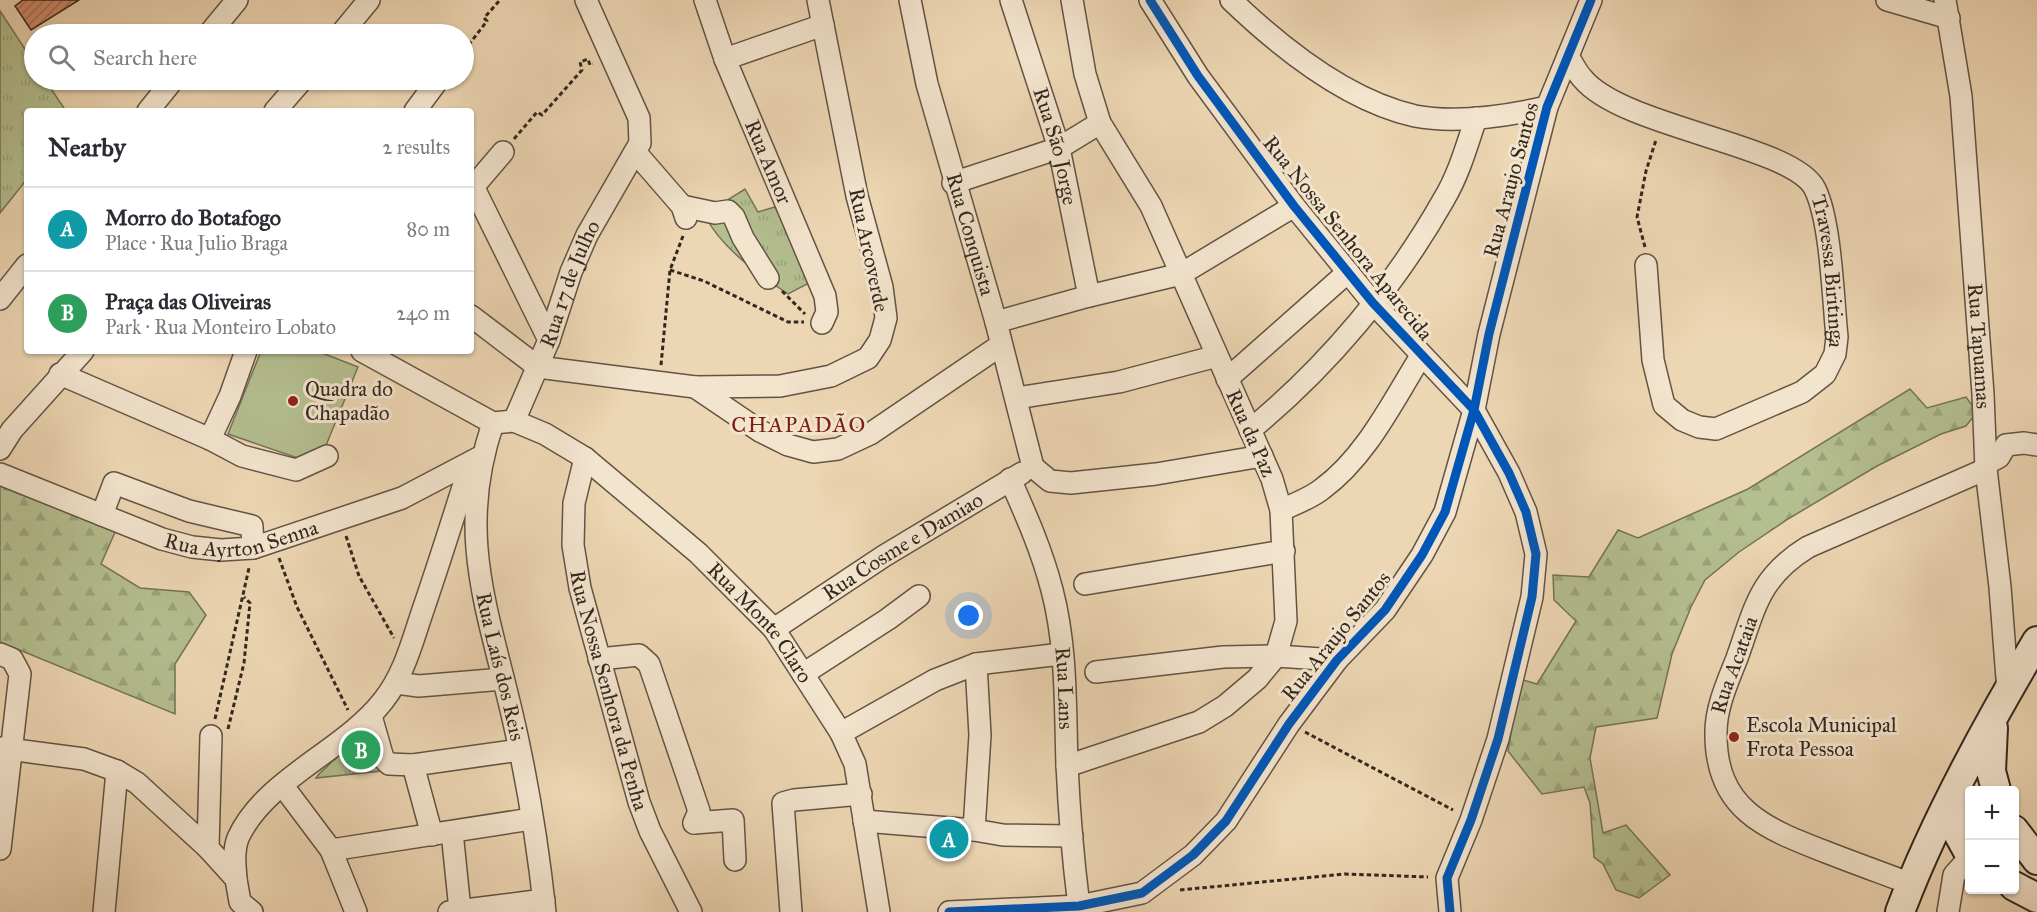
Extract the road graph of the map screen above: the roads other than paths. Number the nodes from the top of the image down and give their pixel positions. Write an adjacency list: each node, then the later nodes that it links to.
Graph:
1 (237, 0): 14 (street)
2 (369, 0): 15 (street)
3 (586, 0): 30 (street)
4 (705, 0): 18 (street, Rua Amor)
5 (818, 0): 16 (street, Rua Arcoverde)
6 (910, 0): 32 (street, Rua Conquista)
7 (1011, 0): 28 (street, Rua São Jorge)
8 (1072, 0): 27 (street, Rua da Paz)
9 (1150, 0): 34 (street, Rua Nossa Senhora Aparecida)
10 (1232, 0): 26 (street, Rua Araujo Santos)
11 (1887, 0): 13 (street)
12 (1589, 1): 17 (street, Rua Araujo Santos)
13 (1947, 9): 69 (street, Rua Tapuamas)
14 (217, 24)
15 (349, 24)
16 (823, 25): 18 (street); 56 (street, Rua Arcoverde)
17 (1568, 56): 22 (street, Rua Araujo Santos); 35 (street, Travessa Biritinga)
18 (725, 59): 44 (street, Rua Amor)
19 (165, 90): 23 (street)
20 (293, 90): 24 (street)
21 (431, 90): 25 (street)
22 (1547, 107): 26 (street, Rua Araujo Santos); 58 (street, Rua Araujo Santos)
23 (150, 108)
24 (278, 108)
25 (417, 108)
26 (1476, 118): 42 (street)
27 (1100, 123): 28 (street); 38 (street, Rua da Paz)
28 (1059, 148): 32 (street); 40 (street, Rua São Jorge)
29 (503, 152): 31 (street)
30 (636, 153): 39 (street); 46 (street, Rua 17 de Julho)
31 (474, 183)
32 (953, 183): 45 (street, Rua Conquista)
33 (474, 186): 46 (street)
34 (1294, 206): 37 (street, Rua Nossa Senhora Aparecida); 38 (street)
35 (1646, 265)
36 (24, 269): 41 (street)
37 (1348, 272): 42 (street, Rua Nossa Senhora Aparecida); 55 (street)
38 (1181, 274): 40 (street); 51 (street, Rua da Paz)
39 (768, 278)
40 (1089, 296): 45 (street)
41 (0, 299)
42 (1373, 303): 52 (street, Rua Nossa Senhora Aparecida); 60 (street)
43 (474, 318): 53 (street)
44 (822, 322)
45 (996, 322): 47 (street, Rua Conquista)
46 (549, 340): 53 (street, Rua 17 de Julho)
47 (1001, 345): 56 (street); 57 (street, Rua Conquista)
48 (79, 354): 54 (street)
49 (245, 354): 61 (street)
50 (368, 354): 59 (street, Rua Monte Claro)
51 (1217, 356): 55 (street, Rua da Paz); 57 (street)
52 (1421, 356): 58 (street, Rua Nossa Senhora Aparecida); 72 (street)
53 (538, 367): 56 (street, Rua Arcoverde); 59 (street, Rua 17 de Julho)
54 (60, 374): 61 (street); 63 (street)
55 (1227, 379): 60 (street, Rua da Paz)
56 (695, 387)
57 (1017, 398): 68 (street, Rua Conquista)
58 (1474, 410): 84 (street, Rua Araujo Santos); 131 (street, Rua Nossa Senhora Aparecida)
59 (503, 422): 66 (street, Rua Monte Claro); 67 (street, Rua Laís dos Reis)
60 (1250, 430): 65 (street, Rua da Paz)
61 (210, 439): 64 (street)
62 (2030, 444): 69 (street, Rua Acataia)
63 (0, 449)
64 (327, 456)
65 (1262, 456): 68 (street); 72 (street, Rua da Paz)
66 (585, 458): 78 (street, Rua Monte Claro); 83 (street, Rua Nossa Senhora da Penha)
67 (476, 460): 74 (street, Rua Ayrton Senna); 88 (street, Rua Laís dos Reis); 90 (street)
68 (1033, 467): 71 (street, Rua Cosme e Damiao)
69 (1986, 467): 89 (street, Rua Tapuamas); 119 (street, Rua Acataia)
70 (0, 474): 73 (street, Rua Ayrton Senna)
71 (1010, 479): 78 (street, Rua Cosme e Damiao); 80 (street, Rua Lans)
72 (1281, 510): 75 (street, Rua da Paz)
73 (102, 515): 74 (street, Rua Ayrton Senna); 74 (street)
74 (263, 545)
75 (1284, 551): 76 (street); 82 (street, Rua da Paz)
76 (1085, 584)
77 (919, 596): 87 (street)
78 (774, 629): 87 (street, Rua Monte Claro)
79 (2037, 641): 89 (main road)
80 (1062, 654): 85 (street); 98 (street, Rua Lans)
81 (6, 656): 95 (street)
82 (1276, 656): 84 (street); 86 (street); 98 (street, Rua da Paz)
83 (599, 659): 117 (street); 127 (street, Rua Nossa Senhora da Penha)
84 (1337, 660): 122 (street, Rua Araujo Santos)
85 (976, 663): 93 (street); 107 (street)
86 (1096, 672)
87 (803, 674): 93 (street, Rua Monte Claro)
88 (503, 679): 90 (street); 96 (street, Rua Laís dos Reis)
89 (2021, 682): 91 (main road)
90 (396, 683): 92 (street)
91 (1995, 717): 101 (main road); 104 (main road)
92 (364, 722): 97 (street); 100 (street)
93 (841, 733): 103 (street, Rua Monte Claro)
94 (211, 736): 112 (street)
95 (6, 749): 99 (street); 111 (street)
96 (519, 750): 97 (street); 105 (street, Rua Laís dos Reis)
97 (413, 765): 108 (street)
98 (1067, 766): 109 (street, Rua Lans)
99 (117, 771): 112 (street); 125 (street)
100 (283, 786): 114 (street); 120 (street)
101 (1995, 786)
102 (1965, 789): 104 (main road)
103 (861, 794): 106 (street, Rua Monte Claro); 128 (street)
104 (1952, 798): 113 (main road); 119 (main road)
105 (531, 819): 108 (street); 121 (street, Rua Laís dos Reis)
106 (864, 821): 107 (street); 129 (street, Rua Monte Claro)
107 (974, 830): 109 (street)
108 (442, 833): 114 (street); 124 (street)
109 (1072, 836): 122 (street, Rua Lans)
110 (2019, 837): 118 (main road)
111 (0, 848)
112 (208, 848): 120 (street)
113 (1965, 848)
114 (331, 850): 126 (street)
115 (1965, 854): 119 (main road)
116 (1965, 858): 133 (street)
117 (735, 860)
118 (2037, 860)
119 (1915, 875): 132 (main road)
120 (236, 879): 123 (street)
121 (545, 906): 124 (street)
122 (1079, 906): 130 (street, Rua Araujo Santos)
123 (244, 909)
124 (454, 911)
125 (104, 912)
126 (356, 912)
127 (691, 912)
128 (791, 912)
129 (879, 912)
130 (949, 912)
131 (1450, 912)
132 (1900, 912)
133 (1948, 912)

